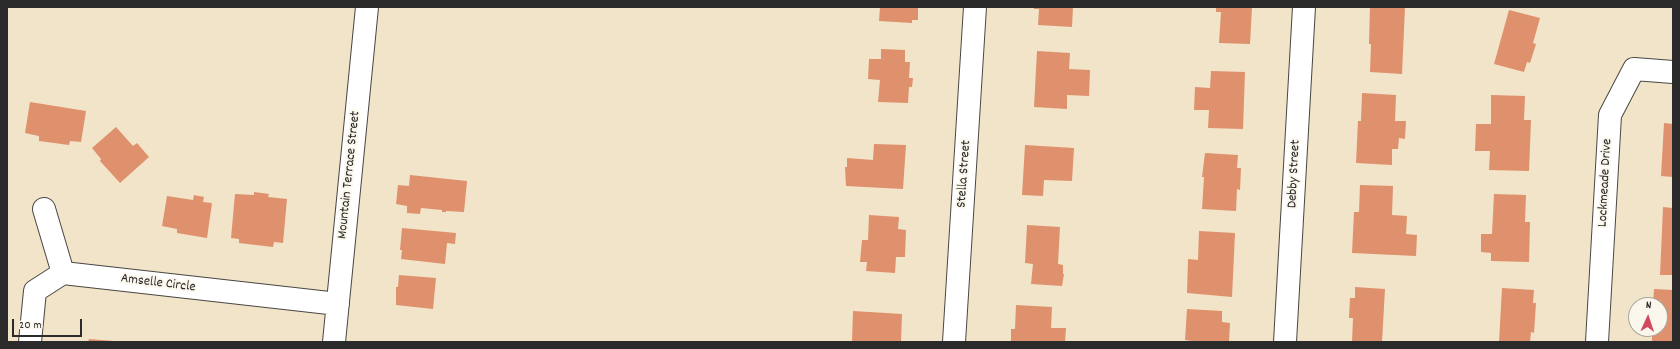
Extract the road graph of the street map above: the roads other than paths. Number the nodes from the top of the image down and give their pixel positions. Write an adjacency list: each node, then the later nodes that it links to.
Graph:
1 (367, 7): 7 (street, Mountain Terrace Street)
2 (975, 7): 10 (street, Stella Street)
3 (1304, 7): 11 (street, Debby Street)
4 (1673, 72): 12 (street, Lockmeade Drive)
5 (44, 209): 6 (street)
6 (63, 273): 7 (street, Amselle Circle); 8 (street)
7 (338, 304): 9 (street, Mountain Terrace Street)
8 (30, 342)
9 (334, 342)
10 (954, 342)
11 (1285, 342)
12 (1597, 342)

